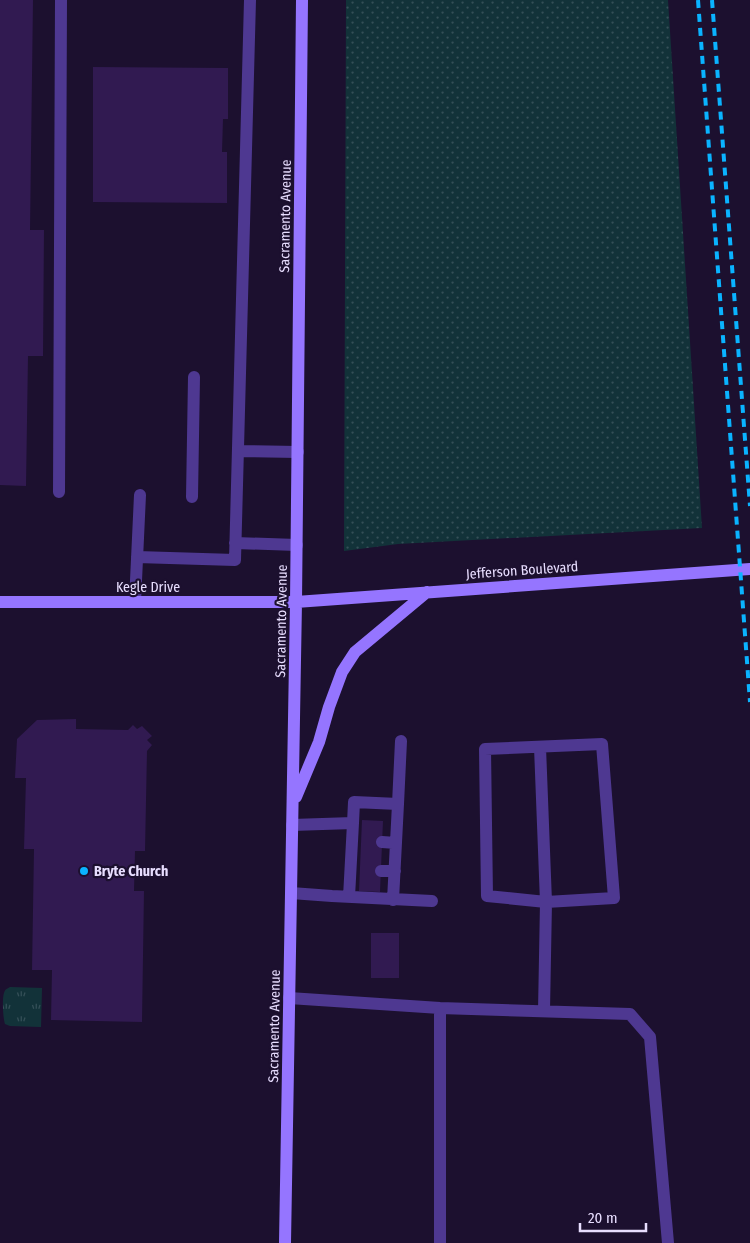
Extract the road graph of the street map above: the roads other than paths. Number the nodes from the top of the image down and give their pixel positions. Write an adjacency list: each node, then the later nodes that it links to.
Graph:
1 (61, 0): 7 (lane)
2 (250, 0): 5 (lane)
3 (302, 0): 6 (main road, Sacramento Avenue)
4 (194, 377): 9 (lane)
5 (238, 451): 6 (lane); 10 (lane)
6 (298, 452): 11 (main road, Sacramento Avenue)
7 (59, 492)
8 (140, 495): 12 (lane)
9 (192, 497)
10 (235, 543): 11 (lane); 12 (lane)
11 (297, 545): 17 (main road, Sacramento Avenue)
12 (137, 557): 16 (lane)
13 (750, 569): 14 (main road, Jefferson Boulevard)
14 (427, 592): 17 (main road, Jefferson Boulevard); 20 (main road)
15 (0, 602): 16 (main road, Kegle Drive)
16 (135, 602): 17 (main road, Kegle Drive)
17 (296, 602): 20 (main road, Sacramento Avenue)
18 (401, 740): 21 (lane)
19 (540, 747): 32 (lane); 32 (lane); 32 (lane)
20 (293, 804): 23 (main road, Sacramento Avenue)
21 (398, 804): 22 (lane); 25 (lane)
22 (353, 823): 23 (lane); 29 (lane)
23 (292, 825): 28 (main road, Sacramento Avenue)
24 (382, 842): 25 (lane)
25 (396, 843): 27 (lane)
26 (381, 871): 27 (lane)
27 (395, 871): 30 (lane)
28 (291, 893): 29 (lane); 33 (main road, Sacramento Avenue)
29 (349, 897): 30 (lane)
30 (393, 900): 31 (lane)
31 (432, 901)
32 (546, 902): 35 (lane)
33 (289, 998): 34 (lane); 36 (main road, Sacramento Avenue)
34 (440, 1008): 35 (lane); 37 (lane)
35 (544, 1011): 38 (lane)
36 (285, 1243)
37 (440, 1243)
38 (668, 1243)

